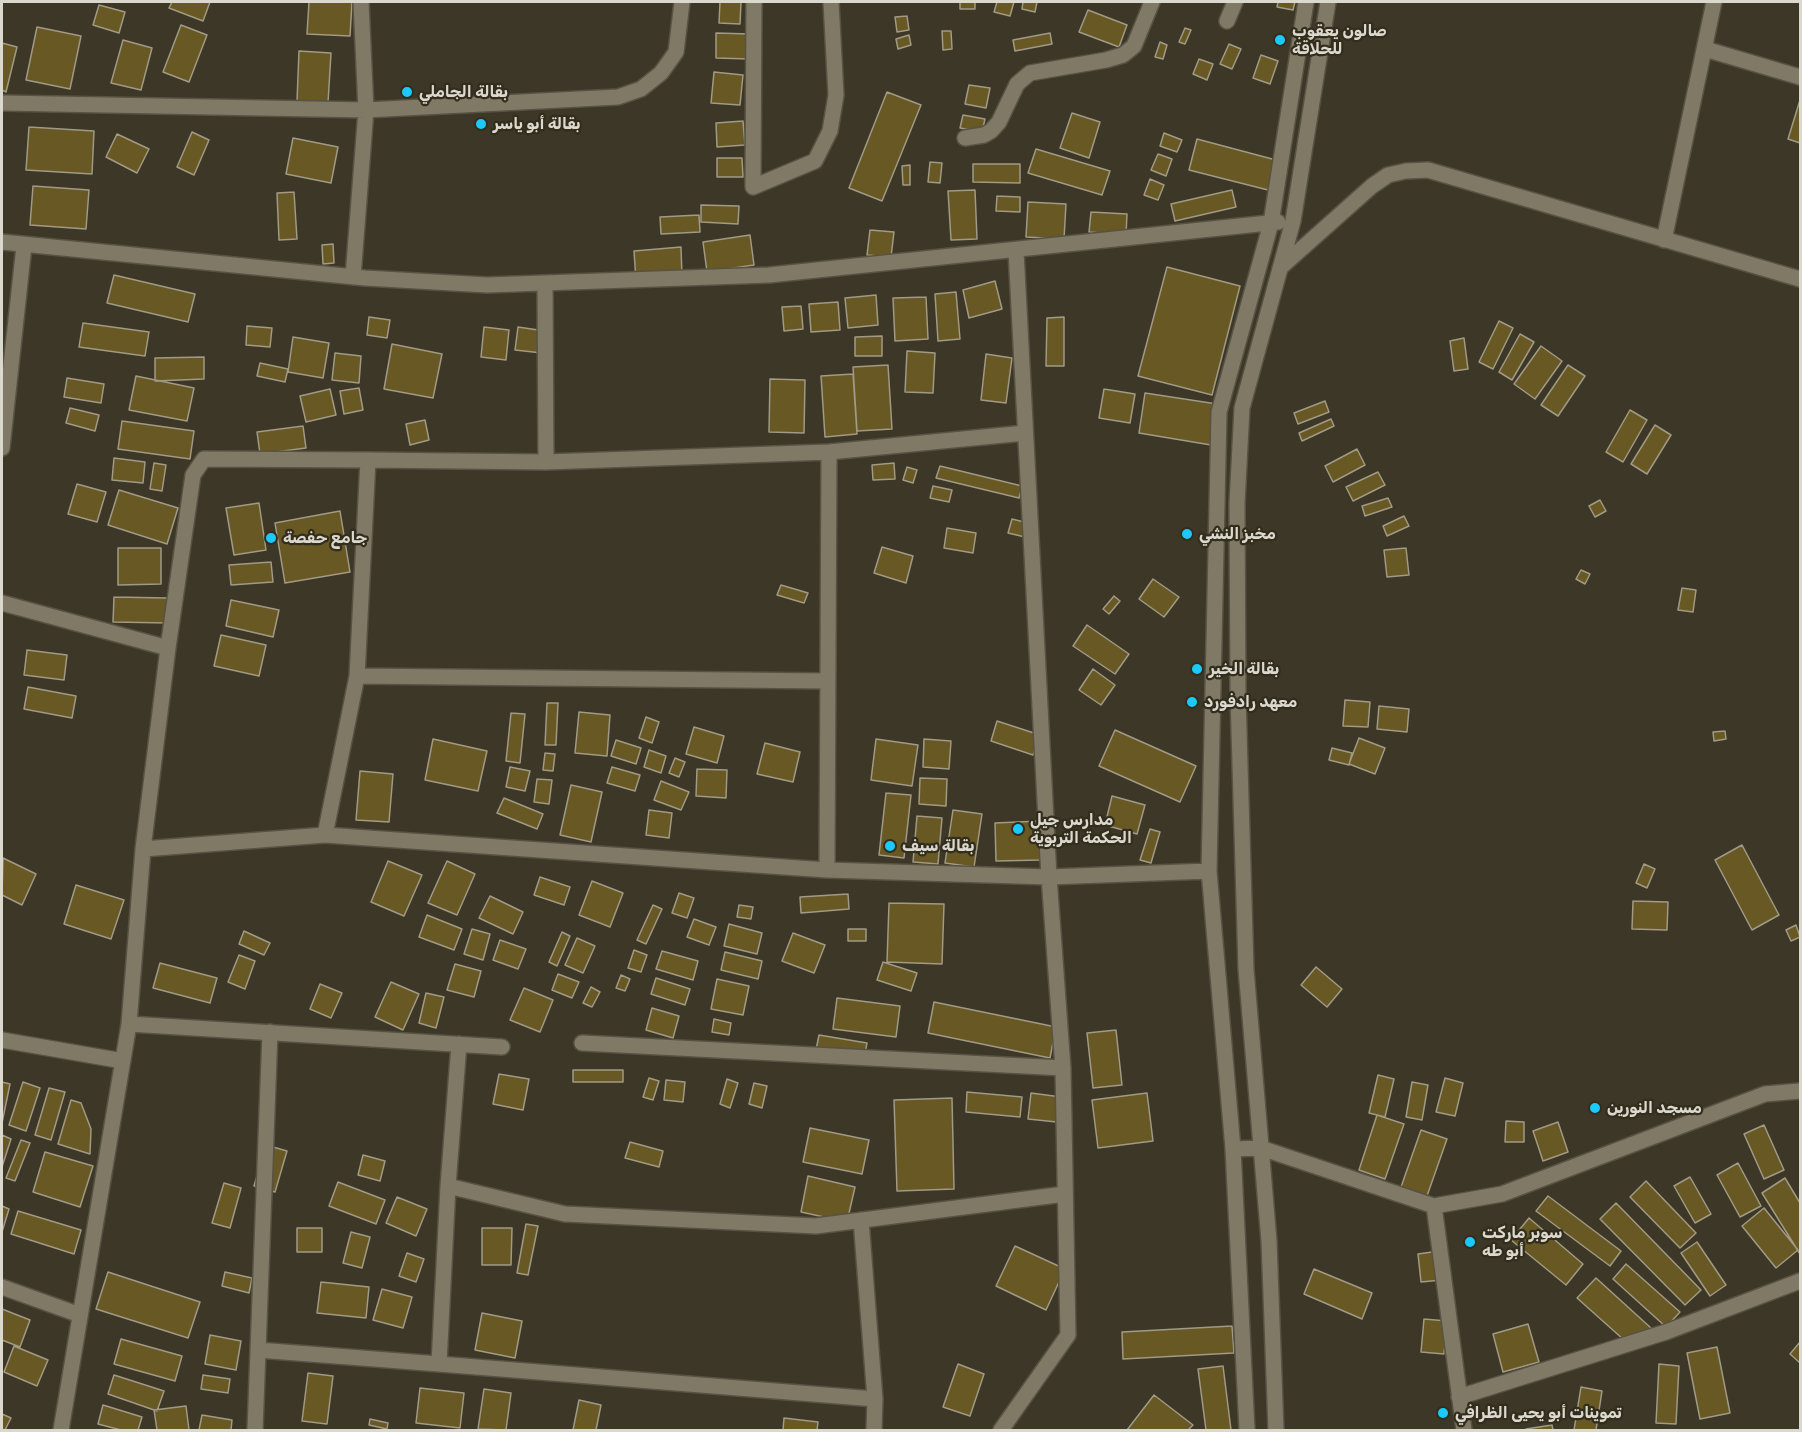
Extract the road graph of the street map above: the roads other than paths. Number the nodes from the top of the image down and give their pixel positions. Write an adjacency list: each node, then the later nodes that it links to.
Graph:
1 (361, 2): 14 (street)
2 (682, 2): 14 (street)
3 (754, 2): 4 (street)
4 (831, 2)
5 (1152, 2): 15 (street)
6 (1235, 2): 10 (street)
7 (1306, 2): 17 (street)
8 (1328, 2): 16 (street)
9 (1714, 2): 11 (street)
10 (1227, 21)
11 (1705, 49): 12 (street); 18 (street)
12 (1800, 77)
13 (2, 103): 14 (street)
14 (366, 110): 23 (street)
15 (965, 138)
16 (1293, 221): 17 (street); 22 (street)
17 (1271, 223): 21 (street); 38 (street)
18 (1664, 240): 22 (street); 24 (street)
19 (2, 242): 20 (street)
20 (24, 246): 23 (street); 27 (street)
21 (1016, 251): 25 (street); 26 (street)
22 (1281, 267): 49 (street)
23 (353, 277): 25 (street)
24 (1800, 279)
25 (545, 284): 30 (street)
26 (1026, 432): 28 (street); 39 (street)
27 (2, 448)
28 (829, 452): 30 (street); 34 (street)
29 (368, 460): 30 (street); 32 (street); 33 (street)
30 (546, 462)
31 (2, 603): 32 (street)
32 (168, 648): 36 (street)
33 (357, 676): 34 (street); 35 (street)
34 (828, 681): 37 (street)
35 (325, 836): 36 (street); 37 (street)
36 (143, 849): 40 (street)
37 (827, 870): 39 (street)
38 (1209, 871): 39 (street); 50 (street)
39 (1049, 877): 47 (street)
40 (129, 1024): 41 (street); 46 (street)
41 (270, 1032): 44 (street); 58 (street)
42 (2, 1040): 46 (street)
43 (582, 1043): 47 (street)
44 (459, 1044): 45 (street); 51 (street)
45 (502, 1047)
46 (123, 1061): 57 (street)
47 (1063, 1068): 52 (street)
48 (1800, 1091): 53 (street)
49 (1261, 1148): 50 (street); 53 (street); 67 (street)
50 (1233, 1149): 66 (street)
51 (448, 1186): 54 (street); 59 (street)
52 (1065, 1194): 54 (street); 65 (street)
53 (1434, 1206): 60 (street)
54 (861, 1220): 61 (street)
55 (1800, 1281): 60 (street)
56 (2, 1287): 57 (street)
57 (80, 1315): 62 (street)
58 (258, 1350): 59 (street); 63 (street)
59 (439, 1364): 61 (street)
60 (1459, 1397): 68 (street)
61 (875, 1399): 64 (street)
62 (61, 1431)
63 (255, 1431)
64 (874, 1431)
65 (1001, 1431)
66 (1247, 1431)
67 (1276, 1431)
68 (1464, 1431)

